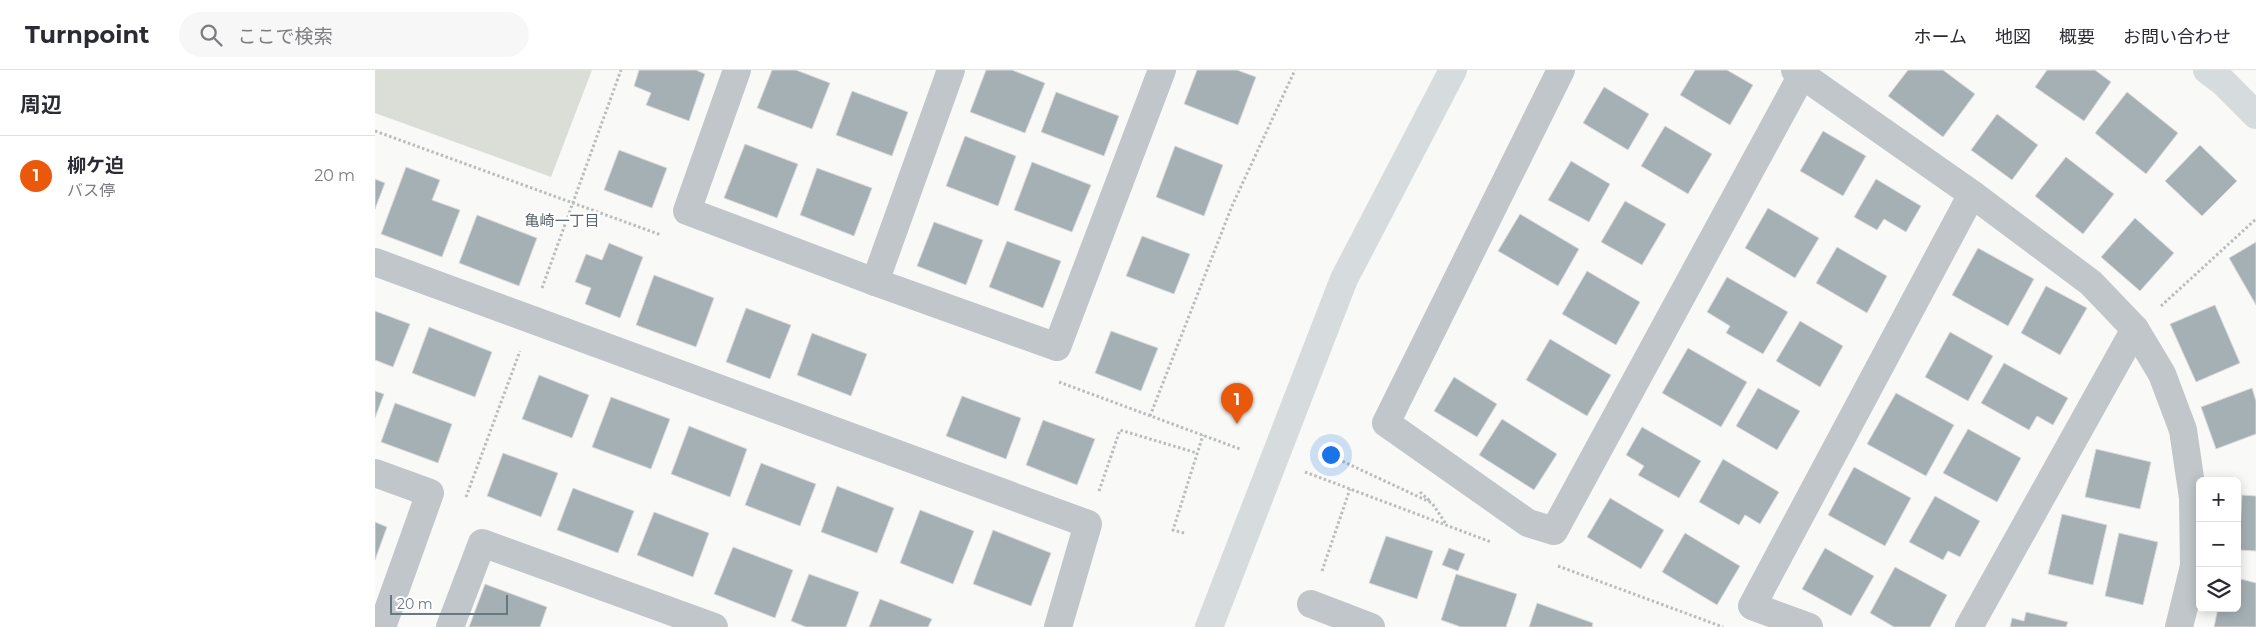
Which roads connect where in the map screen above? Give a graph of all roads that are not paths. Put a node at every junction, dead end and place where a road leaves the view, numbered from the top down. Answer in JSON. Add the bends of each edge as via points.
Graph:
{"nodes":[{"id":1,"x":737,"y":70,"type":"edge"},
{"id":2,"x":951,"y":70,"type":"edge"},
{"id":3,"x":1162,"y":70,"type":"edge"},
{"id":4,"x":1453,"y":70,"type":"edge"},
{"id":5,"x":1561,"y":70,"type":"edge"},
{"id":6,"x":2207,"y":70,"type":"edge"},
{"id":7,"x":1799,"y":72,"type":"edge"},
{"id":8,"x":2256,"y":114,"type":"edge"},
{"id":9,"x":1972,"y":194,"type":"junction"},
{"id":10,"x":375,"y":262,"type":"edge"},
{"id":11,"x":875,"y":282,"type":"junction"},
{"id":12,"x":2135,"y":329,"type":"junction"},
{"id":13,"x":375,"y":473,"type":"edge"},
{"id":14,"x":1311,"y":604,"type":"road end"},
{"id":15,"x":382,"y":627,"type":"edge"},
{"id":16,"x":450,"y":627,"type":"edge"},
{"id":17,"x":714,"y":627,"type":"edge"},
{"id":18,"x":1058,"y":627,"type":"edge"},
{"id":19,"x":1209,"y":627,"type":"edge"},
{"id":20,"x":1371,"y":627,"type":"edge"},
{"id":21,"x":1809,"y":627,"type":"edge"},
{"id":22,"x":1969,"y":627,"type":"edge"},
{"id":23,"x":2179,"y":627,"type":"edge"}],
"edges":[{"from":1,"to":11,"type":"street","via":[[687,211]]},
{"from":2,"to":11,"type":"street"},
{"from":3,"to":11,"type":"street","via":[[1057,348]]},
{"from":4,"to":19,"type":"street","via":[[1344,279]]},
{"from":5,"to":7,"type":"street","via":[[1386,422],[1528,523],[1554,531]]},
{"from":6,"to":8,"type":"street"},
{"from":7,"to":9,"type":"street"},
{"from":9,"to":12,"type":"street","via":[[2091,283]]},
{"from":9,"to":21,"type":"street","via":[[1752,606]]},
{"from":10,"to":18,"type":"street","via":[[1088,524]]},
{"from":12,"to":22,"type":"street"},
{"from":12,"to":23,"type":"street","via":[[2162,374],[2183,430],[2193,498],[2194,566]]},
{"from":13,"to":15,"type":"street","via":[[430,493]]},
{"from":14,"to":20,"type":"street"},
{"from":16,"to":17,"type":"street","via":[[482,542]]}]}
